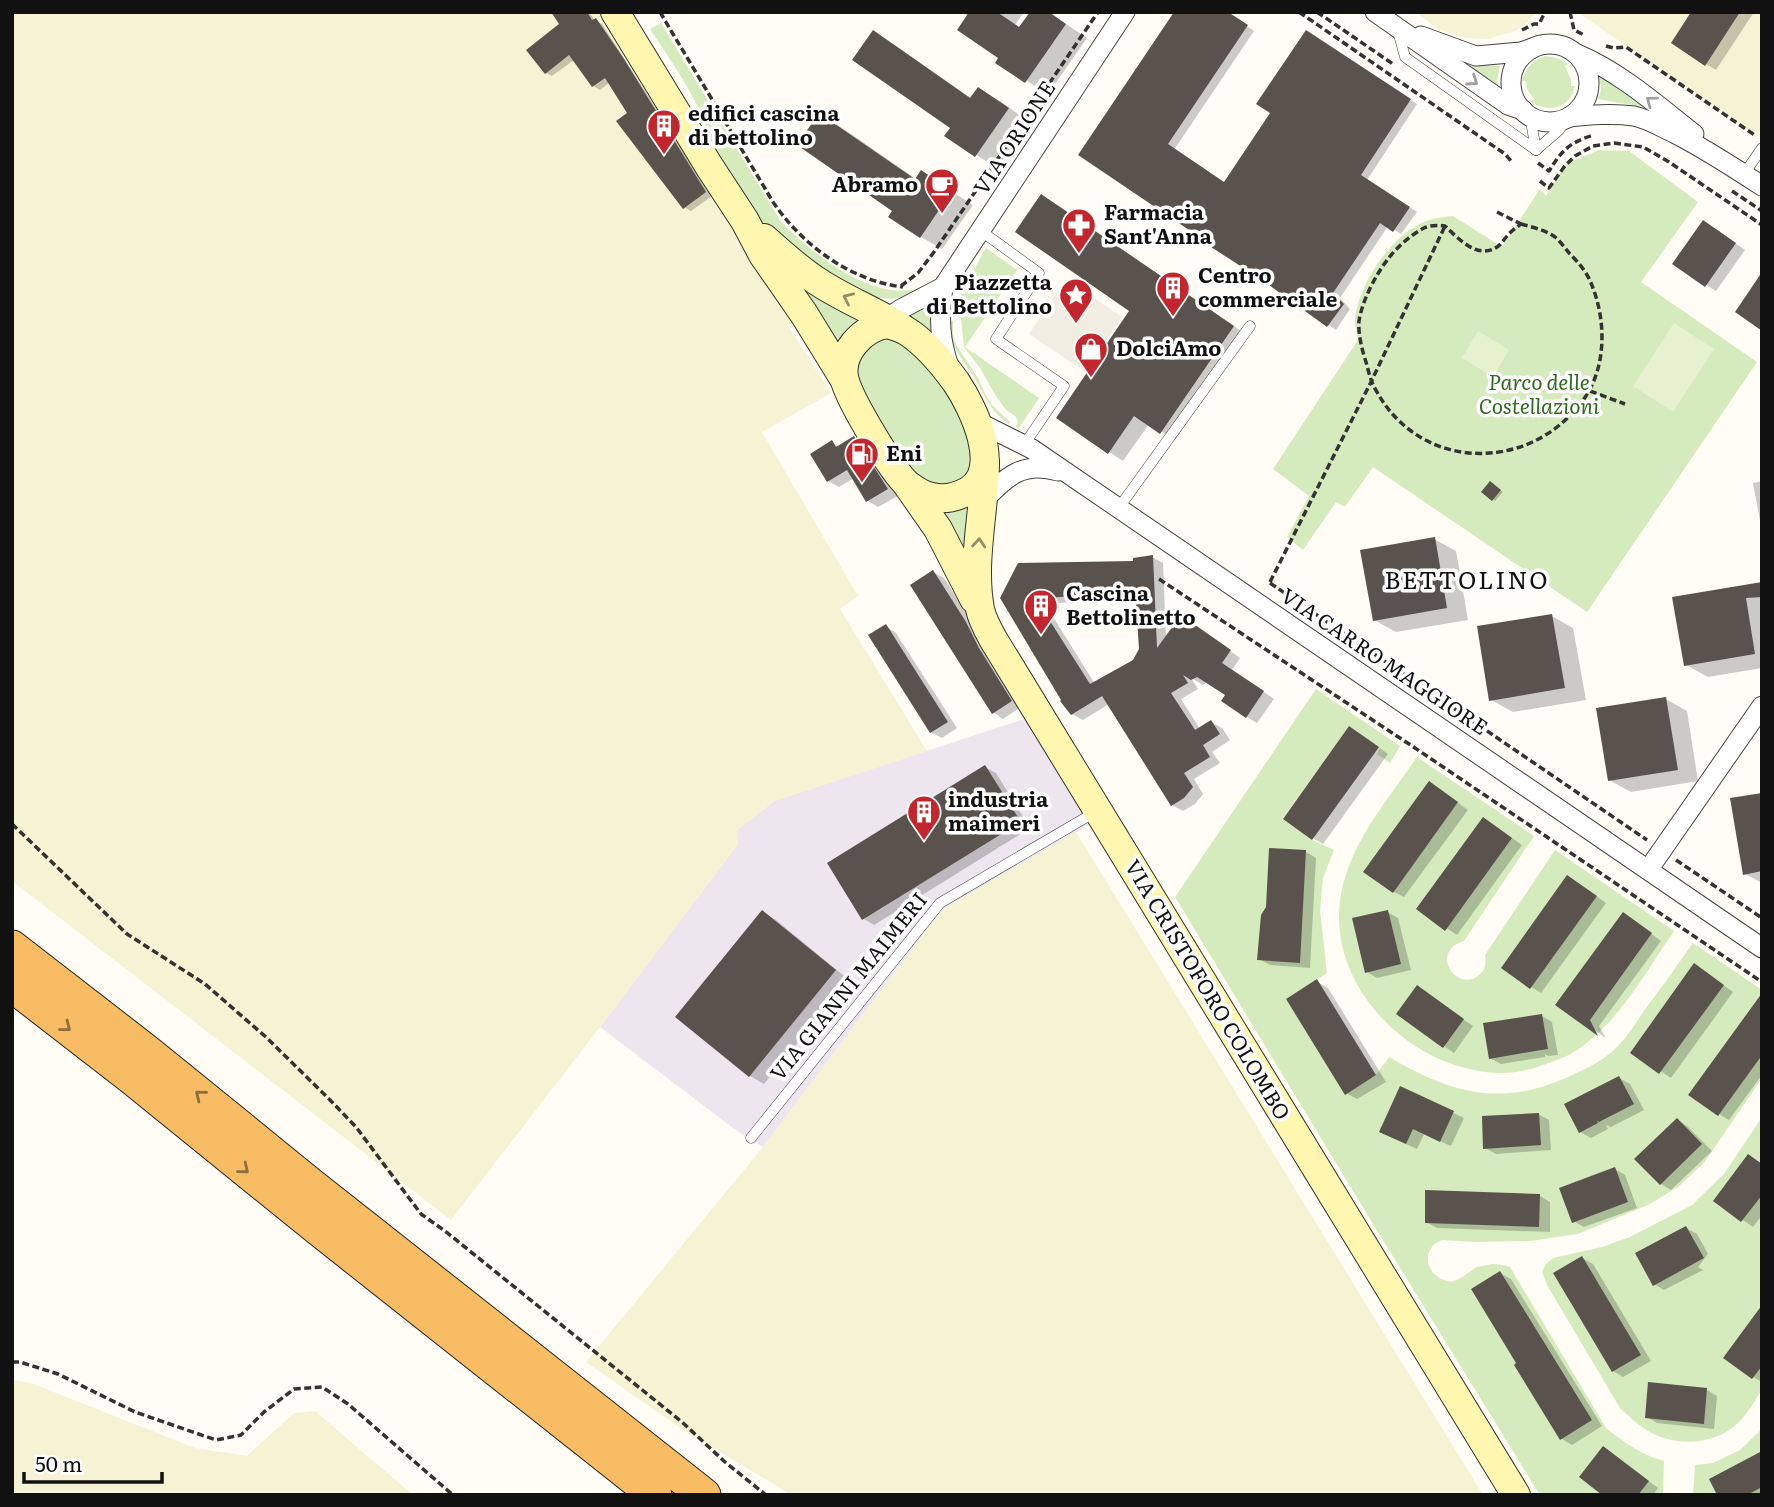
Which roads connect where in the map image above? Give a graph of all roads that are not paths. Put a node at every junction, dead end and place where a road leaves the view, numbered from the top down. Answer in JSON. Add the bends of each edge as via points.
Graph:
{"nodes":[{"id":1,"x":615,"y":12,"type":"edge"},
{"id":2,"x":1125,"y":12,"type":"edge"},
{"id":3,"x":1375,"y":12,"type":"edge"},
{"id":4,"x":1397,"y":27,"type":"junction"},
{"id":5,"x":1540,"y":45,"type":"junction"},
{"id":6,"x":1576,"y":53,"type":"junction"},
{"id":7,"x":1527,"y":113,"type":"junction"},
{"id":8,"x":1569,"y":117,"type":"junction"},
{"id":9,"x":1762,"y":148,"type":"edge"},
{"id":10,"x":1536,"y":150,"type":"junction"},
{"id":11,"x":1744,"y":174,"type":"junction"},
{"id":12,"x":1762,"y":186,"type":"edge"},
{"id":13,"x":745,"y":221,"type":"junction"},
{"id":14,"x":981,"y":231,"type":"junction"},
{"id":15,"x":943,"y":287,"type":"junction"},
{"id":16,"x":889,"y":326,"type":"junction"},
{"id":17,"x":1250,"y":326,"type":"dead end"},
{"id":18,"x":955,"y":380,"type":"junction"},
{"id":19,"x":848,"y":387,"type":"junction"},
{"id":20,"x":976,"y":421,"type":"junction"},
{"id":21,"x":858,"y":433,"type":"dead end"},
{"id":22,"x":1024,"y":445,"type":"junction"},
{"id":23,"x":1066,"y":473,"type":"junction"},
{"id":24,"x":986,"y":483,"type":"junction"},
{"id":25,"x":905,"y":491,"type":"junction"},
{"id":26,"x":1118,"y":509,"type":"junction"},
{"id":27,"x":980,"y":611,"type":"junction"},
{"id":28,"x":1762,"y":705,"type":"edge"},
{"id":29,"x":1098,"y":811,"type":"junction"},
{"id":30,"x":1648,"y":870,"type":"junction"},
{"id":31,"x":12,"y":947,"type":"edge"},
{"id":32,"x":1762,"y":948,"type":"edge"},
{"id":33,"x":12,"y":985,"type":"edge"},
{"id":34,"x":751,"y":1138,"type":"dead end"},
{"id":35,"x":310,"y":1184,"type":"junction"},
{"id":36,"x":316,"y":1227,"type":"junction"},
{"id":37,"x":632,"y":1495,"type":"edge"},
{"id":38,"x":655,"y":1495,"type":"edge"},
{"id":39,"x":704,"y":1495,"type":"edge"},
{"id":40,"x":729,"y":1495,"type":"edge"},
{"id":41,"x":1516,"y":1495,"type":"edge"}],
"edges":[{"from":1,"to":13,"type":"main road"},
{"from":2,"to":14,"type":"street","name":"VIA ORIONE"},
{"from":3,"to":4,"type":"street"},
{"from":4,"to":5,"type":"street","via":[[1476,56],[1521,52]]},
{"from":4,"to":7,"type":"street","one_way":true,"via":[[1508,105]]},
{"from":4,"to":10,"type":"lane","via":[[1405,57]]},
{"from":5,"to":6,"type":"street","via":[[1553,44]]},
{"from":5,"to":7,"type":"street","via":[[1523,55],[1511,83],[1517,102]]},
{"from":6,"to":8,"type":"street","via":[[1584,63],[1589,87],[1579,110]]},
{"from":11,"to":6,"type":"street","one_way":true,"via":[[1640,92]]},
{"from":7,"to":8,"type":"street","via":[[1548,122]]},
{"from":7,"to":10,"type":"lane"},
{"from":8,"to":10,"type":"lane"},
{"from":8,"to":11,"type":"street","via":[[1636,117],[1693,142]]},
{"from":9,"to":11,"type":"lane"},
{"from":11,"to":12,"type":"street"},
{"from":16,"to":13,"type":"main road","one_way":true,"via":[[803,272]]},
{"from":13,"to":19,"type":"main road"},
{"from":14,"to":15,"type":"street","name":"VIA ORIONE"},
{"from":14,"to":22,"type":"lane","via":[[1039,273],[996,339],[1063,386]]},
{"from":15,"to":16,"type":"street"},
{"from":15,"to":18,"type":"street","via":[[939,317],[944,351]]},
{"from":16,"to":18,"type":"main road","name":"VIA CRISTOFORO COLOMBO","via":[[930,352]]},
{"from":16,"to":19,"type":"main road","via":[[857,340],[844,367]]},
{"from":17,"to":26,"type":"lane"},
{"from":18,"to":20,"type":"main road","name":"VIA CRISTOFORO COLOMBO"},
{"from":19,"to":21,"type":"lane","via":[[859,416]]},
{"from":19,"to":25,"type":"main road"},
{"from":20,"to":22,"type":"street","name":"VIA CARRO MAGGIORE"},
{"from":20,"to":24,"type":"main road","name":"VIA CRISTOFORO COLOMBO"},
{"from":22,"to":23,"type":"street","name":"VIA CARRO MAGGIORE"},
{"from":23,"to":24,"type":"street","via":[[1038,467]]},
{"from":23,"to":26,"type":"street","name":"VIA CARRO MAGGIORE"},
{"from":24,"to":25,"type":"main road","via":[[959,496],[934,498]]},
{"from":27,"to":24,"type":"main road","name":"VIA CRISTOFORO COLOMBO","one_way":true,"via":[[977,569]]},
{"from":25,"to":27,"type":"main road","via":[[930,516]]},
{"from":26,"to":30,"type":"street","name":"VIA CARRO MAGGIORE"},
{"from":27,"to":29,"type":"main road","name":"VIA CRISTOFORO COLOMBO","via":[[1000,652]]},
{"from":28,"to":30,"type":"street"},
{"from":29,"to":34,"type":"lane","name":"VIA GIANNI MAIMERI","via":[[940,903]]},
{"from":29,"to":41,"type":"main road","name":"VIA CRISTOFORO COLOMBO"},
{"from":30,"to":32,"type":"street","name":"VIA CARRO MAGGIORE"},
{"from":35,"to":31,"type":"highway","one_way":true},
{"from":33,"to":36,"type":"highway","one_way":true},
{"from":35,"to":39,"type":"highway"},
{"from":35,"to":40,"type":"highway","via":[[473,1294],[657,1443]]},
{"from":36,"to":37,"type":"highway"},
{"from":36,"to":38,"type":"highway"}]}
